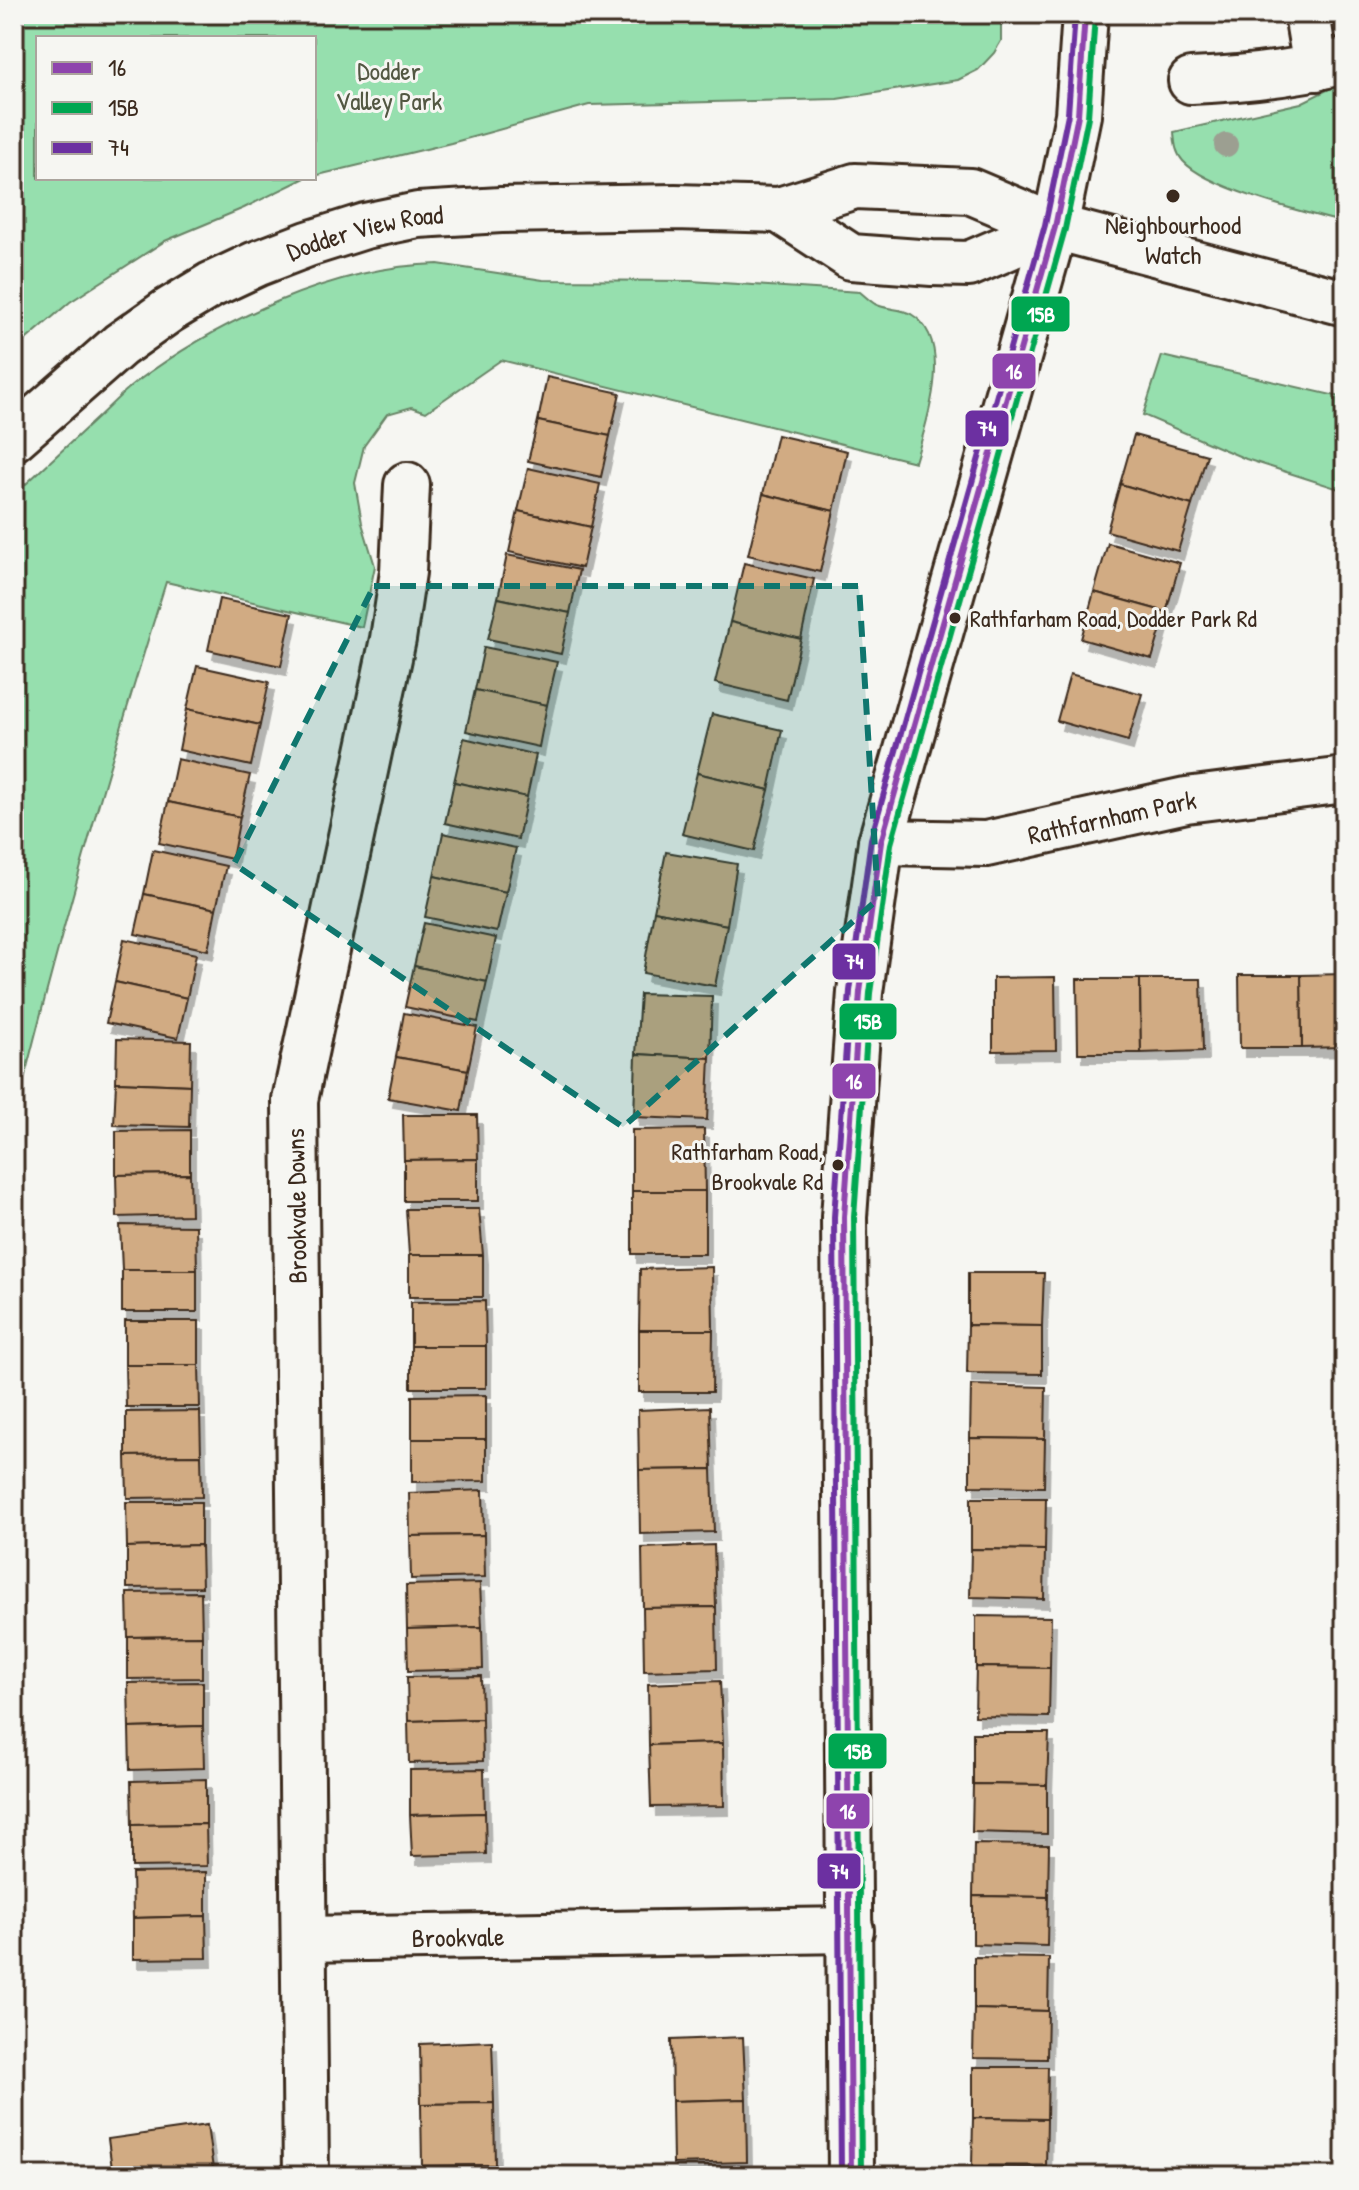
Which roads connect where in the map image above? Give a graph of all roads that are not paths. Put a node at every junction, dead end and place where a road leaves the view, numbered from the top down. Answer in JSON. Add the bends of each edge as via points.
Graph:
{"nodes":[{"id":1,"x":1085,"y":14,"type":"edge"},
{"id":2,"x":1307,"y":14,"type":"edge"},
{"id":3,"x":1331,"y":64,"type":"edge"},
{"id":4,"x":1191,"y":81,"type":"dead end"},
{"id":5,"x":779,"y":210,"type":"junction"},
{"id":6,"x":1055,"y":227,"type":"junction"},
{"id":7,"x":1345,"y":303,"type":"edge"},
{"id":8,"x":14,"y":438,"type":"edge"},
{"id":9,"x":407,"y":485,"type":"dead end"},
{"id":10,"x":1345,"y":780,"type":"edge"},
{"id":11,"x":881,"y":842,"type":"junction"},
{"id":12,"x":851,"y":1930,"type":"junction"},
{"id":13,"x":304,"y":1939,"type":"junction"},
{"id":14,"x":306,"y":2176,"type":"edge"},
{"id":15,"x":851,"y":2176,"type":"edge"}],
"edges":[{"from":1,"to":6,"type":"main road","via":[[1078,115]]},
{"from":2,"to":3,"type":"main road"},
{"from":3,"to":4,"type":"main road"},
{"from":5,"to":6,"type":"main road","name":"Dodder View Road","via":[[855,186],[935,188],[970,191]]},
{"from":5,"to":6,"type":"main road","via":[[851,257],[932,263],[969,264]]},
{"from":5,"to":8,"type":"main road","name":"Dodder View Road","via":[[501,210],[418,215],[365,226],[211,285],[120,345]]},
{"from":6,"to":7,"type":"main road","name":"Dodder View Road"},
{"from":6,"to":11,"type":"main road"},
{"from":9,"to":13,"type":"main road","name":"Brookvale Downs","via":[[393,639],[295,1100]]},
{"from":10,"to":11,"type":"main road","name":"Rathfarnham Park","via":[[1186,800],[986,844]]},
{"from":11,"to":12,"type":"main road","via":[[860,992],[844,1217]]},
{"from":12,"to":13,"type":"main road","name":"Brookvale"},
{"from":12,"to":15,"type":"main road"},
{"from":13,"to":14,"type":"main road"}]}
